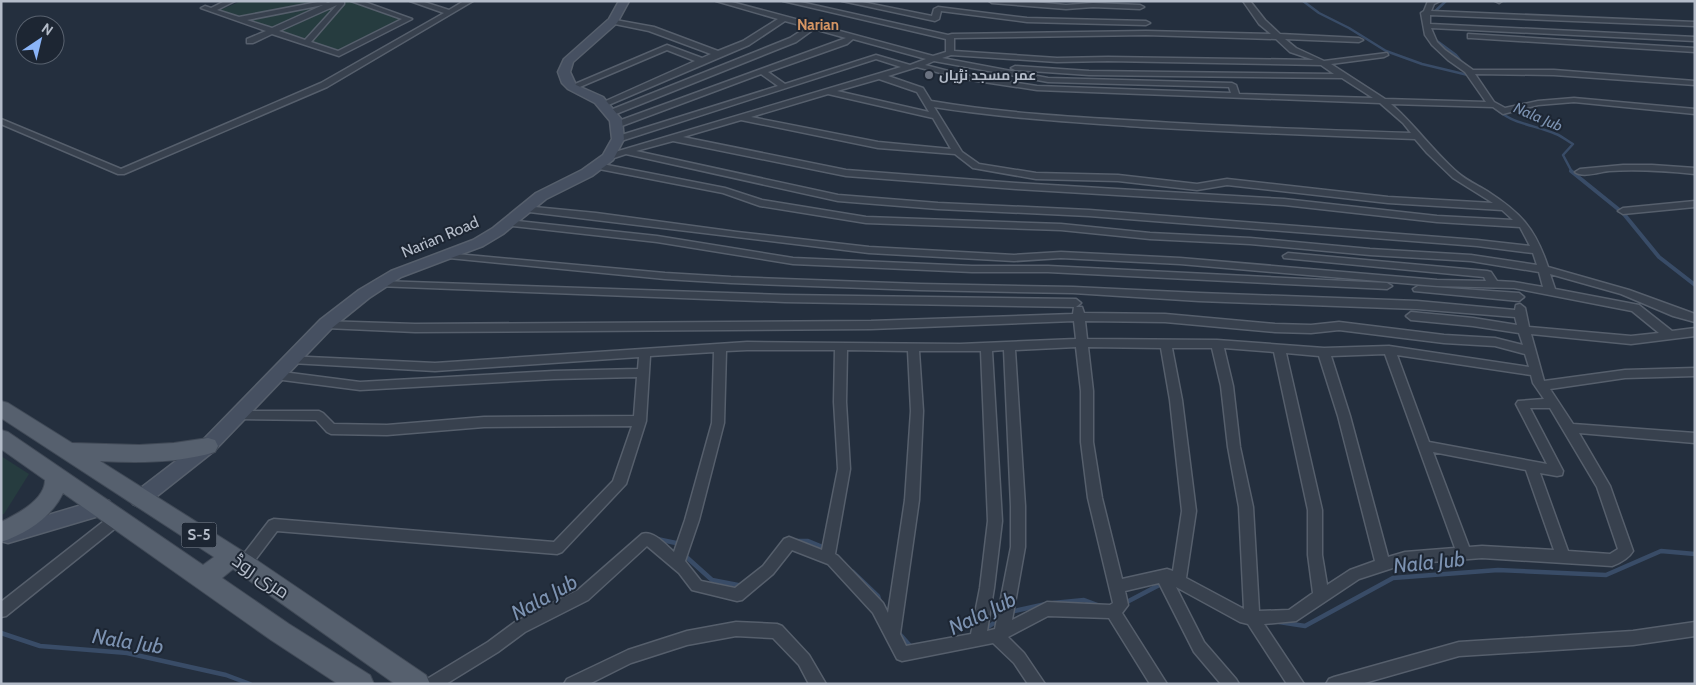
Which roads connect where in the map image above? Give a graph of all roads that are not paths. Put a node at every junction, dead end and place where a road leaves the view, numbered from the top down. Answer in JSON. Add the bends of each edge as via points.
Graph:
{"nodes":[{"id":1,"x":232,"y":1,"type":"edge"},
{"id":2,"x":331,"y":1,"type":"edge"},
{"id":3,"x":341,"y":1,"type":"edge"},
{"id":4,"x":354,"y":1,"type":"edge"},
{"id":5,"x":413,"y":1,"type":"edge"},
{"id":6,"x":470,"y":1,"type":"edge"},
{"id":7,"x":624,"y":1,"type":"edge"},
{"id":8,"x":719,"y":1,"type":"edge"},
{"id":9,"x":786,"y":1,"type":"edge"},
{"id":10,"x":845,"y":1,"type":"edge"},
{"id":11,"x":992,"y":1,"type":"edge"},
{"id":12,"x":1246,"y":1,"type":"edge"},
{"id":13,"x":1431,"y":2,"type":"edge"},
{"id":14,"x":799,"y":3,"type":"edge"},
{"id":15,"x":1139,"y":4,"type":"edge"},
{"id":16,"x":834,"y":12,"type":"junction"},
{"id":17,"x":450,"y":13,"type":"junction"},
{"id":18,"x":1426,"y":13,"type":"junction"},
{"id":19,"x":785,"y":18,"type":"junction"},
{"id":20,"x":239,"y":20,"type":"junction"},
{"id":21,"x":613,"y":21,"type":"junction"},
{"id":22,"x":1146,"y":23,"type":"junction"},
{"id":23,"x":1695,"y":24,"type":"edge"},
{"id":24,"x":814,"y":26,"type":"junction"},
{"id":25,"x":1428,"y":30,"type":"junction"},
{"id":26,"x":272,"y":31,"type":"junction"},
{"id":27,"x":1150,"y":33,"type":"junction"},
{"id":28,"x":1629,"y":36,"type":"junction"},
{"id":29,"x":852,"y":37,"type":"junction"},
{"id":30,"x":1278,"y":37,"type":"junction"},
{"id":31,"x":950,"y":38,"type":"junction"},
{"id":32,"x":1695,"y":39,"type":"edge"},
{"id":33,"x":1359,"y":40,"type":"dead end"},
{"id":34,"x":250,"y":41,"type":"dead end"},
{"id":35,"x":306,"y":43,"type":"junction"},
{"id":36,"x":1640,"y":46,"type":"junction"},
{"id":37,"x":890,"y":47,"type":"junction"},
{"id":38,"x":1695,"y":50,"type":"edge"},
{"id":39,"x":950,"y":53,"type":"junction"},
{"id":40,"x":718,"y":54,"type":"junction"},
{"id":41,"x":1384,"y":55,"type":"dead end"},
{"id":42,"x":876,"y":57,"type":"junction"},
{"id":43,"x":934,"y":59,"type":"junction"},
{"id":44,"x":702,"y":61,"type":"junction"},
{"id":45,"x":1324,"y":63,"type":"junction"},
{"id":46,"x":913,"y":66,"type":"junction"},
{"id":47,"x":762,"y":71,"type":"junction"},
{"id":48,"x":1470,"y":72,"type":"junction"},
{"id":49,"x":879,"y":76,"type":"junction"},
{"id":50,"x":1345,"y":76,"type":"junction"},
{"id":51,"x":1695,"y":82,"type":"edge"},
{"id":52,"x":572,"y":87,"type":"junction"},
{"id":53,"x":784,"y":87,"type":"junction"},
{"id":54,"x":829,"y":91,"type":"junction"},
{"id":55,"x":1236,"y":96,"type":"junction"},
{"id":56,"x":1382,"y":101,"type":"junction"},
{"id":57,"x":927,"y":102,"type":"junction"},
{"id":58,"x":1491,"y":104,"type":"junction"},
{"id":59,"x":1695,"y":112,"type":"edge"},
{"id":60,"x":935,"y":116,"type":"junction"},
{"id":61,"x":741,"y":118,"type":"junction"},
{"id":62,"x":612,"y":120,"type":"junction"},
{"id":63,"x":1,"y":121,"type":"edge"},
{"id":64,"x":1418,"y":136,"type":"junction"},
{"id":65,"x":673,"y":138,"type":"junction"},
{"id":66,"x":627,"y":152,"type":"junction"},
{"id":67,"x":958,"y":152,"type":"junction"},
{"id":68,"x":603,"y":161,"type":"junction"},
{"id":69,"x":1695,"y":171,"type":"edge"},
{"id":70,"x":1580,"y":172,"type":"dead end"},
{"id":71,"x":1695,"y":204,"type":"edge"},
{"id":72,"x":1504,"y":207,"type":"junction"},
{"id":73,"x":524,"y":209,"type":"junction"},
{"id":74,"x":1623,"y":211,"type":"dead end"},
{"id":75,"x":507,"y":223,"type":"junction"},
{"id":76,"x":1523,"y":224,"type":"junction"},
{"id":77,"x":1537,"y":250,"type":"junction"},
{"id":78,"x":450,"y":255,"type":"junction"},
{"id":79,"x":1288,"y":256,"type":"dead end"},
{"id":80,"x":1543,"y":269,"type":"junction"},
{"id":81,"x":381,"y":284,"type":"junction"},
{"id":82,"x":1494,"y":284,"type":"junction"},
{"id":83,"x":1073,"y":290,"type":"junction"},
{"id":84,"x":1516,"y":291,"type":"junction"},
{"id":85,"x":1550,"y":291,"type":"junction"},
{"id":86,"x":1076,"y":303,"type":"junction"},
{"id":87,"x":1521,"y":314,"type":"junction"},
{"id":88,"x":1411,"y":316,"type":"dead end"},
{"id":89,"x":1080,"y":317,"type":"junction"},
{"id":90,"x":1695,"y":318,"type":"edge"},
{"id":91,"x":326,"y":324,"type":"junction"},
{"id":92,"x":1524,"y":330,"type":"junction"},
{"id":93,"x":1695,"y":332,"type":"edge"},
{"id":94,"x":1670,"y":335,"type":"junction"},
{"id":95,"x":1082,"y":343,"type":"junction"},
{"id":96,"x":1166,"y":344,"type":"junction"},
{"id":97,"x":1217,"y":344,"type":"junction"},
{"id":98,"x":841,"y":346,"type":"junction"},
{"id":99,"x":1009,"y":346,"type":"junction"},
{"id":100,"x":913,"y":347,"type":"junction"},
{"id":101,"x":986,"y":347,"type":"junction"},
{"id":102,"x":720,"y":348,"type":"junction"},
{"id":103,"x":1279,"y":349,"type":"junction"},
{"id":104,"x":1389,"y":350,"type":"junction"},
{"id":105,"x":1530,"y":351,"type":"junction"},
{"id":106,"x":645,"y":352,"type":"junction"},
{"id":107,"x":1324,"y":352,"type":"junction"},
{"id":108,"x":291,"y":359,"type":"junction"},
{"id":109,"x":1536,"y":372,"type":"junction"},
{"id":110,"x":1695,"y":372,"type":"edge"},
{"id":111,"x":644,"y":373,"type":"junction"},
{"id":112,"x":275,"y":375,"type":"junction"},
{"id":113,"x":1541,"y":386,"type":"junction"},
{"id":114,"x":1554,"y":404,"type":"junction"},
{"id":115,"x":1,"y":408,"type":"edge"},
{"id":116,"x":238,"y":414,"type":"junction"},
{"id":117,"x":640,"y":421,"type":"junction"},
{"id":118,"x":1570,"y":428,"type":"junction"},
{"id":119,"x":1,"y":438,"type":"edge"},
{"id":120,"x":1695,"y":438,"type":"edge"},
{"id":121,"x":208,"y":446,"type":"junction"},
{"id":122,"x":1426,"y":446,"type":"junction"},
{"id":123,"x":68,"y":450,"type":"junction"},
{"id":124,"x":1531,"y":466,"type":"junction"},
{"id":125,"x":55,"y":474,"type":"junction"},
{"id":126,"x":140,"y":498,"type":"junction"},
{"id":127,"x":110,"y":512,"type":"junction"},
{"id":128,"x":1,"y":535,"type":"edge"},
{"id":129,"x":1464,"y":553,"type":"junction"},
{"id":130,"x":1563,"y":557,"type":"junction"},
{"id":131,"x":827,"y":558,"type":"junction"},
{"id":132,"x":238,"y":560,"type":"junction"},
{"id":133,"x":677,"y":563,"type":"junction"},
{"id":134,"x":1383,"y":565,"type":"junction"},
{"id":135,"x":1163,"y":576,"type":"junction"},
{"id":136,"x":205,"y":578,"type":"junction"},
{"id":137,"x":1178,"y":581,"type":"junction"},
{"id":138,"x":1116,"y":587,"type":"junction"},
{"id":139,"x":1321,"y":596,"type":"junction"},
{"id":140,"x":1,"y":610,"type":"edge"},
{"id":141,"x":1112,"y":612,"type":"junction"},
{"id":142,"x":1252,"y":618,"type":"junction"},
{"id":143,"x":1695,"y":629,"type":"edge"},
{"id":144,"x":999,"y":634,"type":"junction"},
{"id":145,"x":892,"y":635,"type":"junction"},
{"id":146,"x":978,"y":639,"type":"junction"},
{"id":147,"x":395,"y":666,"type":"joint"},
{"id":148,"x":361,"y":684,"type":"edge"},
{"id":149,"x":417,"y":684,"type":"edge"},
{"id":150,"x":432,"y":684,"type":"edge"},
{"id":151,"x":572,"y":684,"type":"edge"},
{"id":152,"x":818,"y":684,"type":"edge"},
{"id":153,"x":1037,"y":684,"type":"edge"},
{"id":154,"x":1159,"y":684,"type":"edge"},
{"id":155,"x":1232,"y":684,"type":"edge"},
{"id":156,"x":1296,"y":684,"type":"edge"},
{"id":157,"x":1334,"y":684,"type":"edge"}],
"edges":[{"from":1,"to":20,"type":"street","via":[[208,9]]},
{"from":2,"to":20,"type":"street"},
{"from":3,"to":26,"type":"street"},
{"from":3,"to":35,"type":"street"},
{"from":4,"to":35,"type":"street","via":[[408,19],[339,54]]},
{"from":5,"to":17,"type":"street"},
{"from":6,"to":17,"type":"street"},
{"from":7,"to":21,"type":"main road"},
{"from":8,"to":19,"type":"street"},
{"from":9,"to":14,"type":"street"},
{"from":10,"to":16,"type":"street"},
{"from":10,"to":22,"type":"street","via":[[935,19],[938,9],[1027,20]]},
{"from":11,"to":15,"type":"street","via":[[1066,7]]},
{"from":12,"to":30,"type":"street"},
{"from":13,"to":18,"type":"street"},
{"from":14,"to":16,"type":"street"},
{"from":15,"to":22,"type":"street"},
{"from":16,"to":31,"type":"street"},
{"from":17,"to":63,"type":"street","via":[[324,85],[121,172]]},
{"from":18,"to":23,"type":"street"},
{"from":18,"to":25,"type":"street","via":[[1424,22]]},
{"from":19,"to":24,"type":"street"},
{"from":19,"to":40,"type":"street","via":[[746,43]]},
{"from":20,"to":26,"type":"street"},
{"from":21,"to":40,"type":"street","via":[[651,29]]},
{"from":21,"to":52,"type":"main road","via":[[565,66],[564,72]]},
{"from":22,"to":27,"type":"street"},
{"from":24,"to":29,"type":"street"},
{"from":24,"to":62,"type":"street","via":[[793,40]]},
{"from":25,"to":28,"type":"street"},
{"from":25,"to":36,"type":"street"},
{"from":25,"to":48,"type":"street","via":[[1437,48]]},
{"from":26,"to":34,"type":"street"},
{"from":26,"to":35,"type":"street"},
{"from":27,"to":30,"type":"street"},
{"from":27,"to":31,"type":"street","via":[[983,34]]},
{"from":28,"to":32,"type":"street"},
{"from":28,"to":36,"type":"street"},
{"from":29,"to":37,"type":"street"},
{"from":29,"to":47,"type":"street"},
{"from":30,"to":33,"type":"street"},
{"from":30,"to":45,"type":"street","via":[[1293,50]]},
{"from":31,"to":39,"type":"street"},
{"from":36,"to":38,"type":"street"},
{"from":37,"to":42,"type":"street"},
{"from":37,"to":43,"type":"street"},
{"from":39,"to":43,"type":"street"},
{"from":39,"to":45,"type":"street","via":[[1057,60]]},
{"from":40,"to":44,"type":"street"},
{"from":41,"to":45,"type":"street"},
{"from":42,"to":46,"type":"street"},
{"from":42,"to":53,"type":"street"},
{"from":43,"to":46,"type":"street"},
{"from":43,"to":50,"type":"street","via":[[1090,73]]},
{"from":43,"to":55,"type":"street","via":[[1048,80],[1232,85]]},
{"from":44,"to":52,"type":"street","via":[[667,47]]},
{"from":44,"to":62,"type":"street"},
{"from":45,"to":50,"type":"street"},
{"from":46,"to":49,"type":"street"},
{"from":46,"to":55,"type":"street","via":[[1037,88]]},
{"from":47,"to":53,"type":"street"},
{"from":47,"to":62,"type":"street"},
{"from":48,"to":51,"type":"street","via":[[1517,70]]},
{"from":48,"to":58,"type":"street"},
{"from":49,"to":54,"type":"street"},
{"from":49,"to":57,"type":"street","via":[[920,90]]},
{"from":50,"to":56,"type":"street"},
{"from":52,"to":62,"type":"main road"},
{"from":53,"to":62,"type":"street"},
{"from":54,"to":60,"type":"street"},
{"from":54,"to":61,"type":"street"},
{"from":55,"to":56,"type":"street"},
{"from":56,"to":58,"type":"street"},
{"from":56,"to":64,"type":"street"},
{"from":57,"to":60,"type":"street"},
{"from":57,"to":64,"type":"street","via":[[979,112],[1097,122]]},
{"from":58,"to":59,"type":"street","via":[[1503,111],[1538,103],[1574,100]]},
{"from":60,"to":67,"type":"street"},
{"from":61,"to":65,"type":"street"},
{"from":61,"to":67,"type":"street","via":[[878,145]]},
{"from":62,"to":68,"type":"main road"},
{"from":64,"to":72,"type":"street","via":[[1456,176]]},
{"from":65,"to":66,"type":"street"},
{"from":65,"to":76,"type":"street","via":[[846,173],[1284,202],[1437,219]]},
{"from":66,"to":68,"type":"street"},
{"from":66,"to":77,"type":"street","via":[[838,198],[1089,213]]},
{"from":67,"to":72,"type":"street","via":[[976,166],[1036,176],[1118,178],[1197,187],[1227,182],[1388,200]]},
{"from":68,"to":73,"type":"main road","name":"Narian Road"},
{"from":68,"to":80,"type":"street","via":[[725,191],[760,203],[866,220],[1062,227],[1471,258]]},
{"from":69,"to":70,"type":"street","via":[[1615,167]]},
{"from":71,"to":74,"type":"street"},
{"from":72,"to":76,"type":"street"},
{"from":73,"to":75,"type":"main road","name":"Narian Road"},
{"from":73,"to":82,"type":"street","via":[[869,250],[1014,258],[1061,256],[1180,261]]},
{"from":75,"to":78,"type":"main road","name":"Narian Road","via":[[478,243]]},
{"from":75,"to":84,"type":"street","via":[[657,239],[793,261],[1048,269]]},
{"from":76,"to":77,"type":"street"},
{"from":77,"to":80,"type":"street"},
{"from":78,"to":81,"type":"main road","name":"Narian Road","via":[[396,274]]},
{"from":78,"to":83,"type":"street","via":[[721,279]]},
{"from":79,"to":82,"type":"street","via":[[1487,274]]},
{"from":80,"to":85,"type":"street"},
{"from":80,"to":90,"type":"street","via":[[1625,292]]},
{"from":81,"to":86,"type":"street","via":[[878,302]]},
{"from":81,"to":91,"type":"main road","name":"Narian Road"},
{"from":82,"to":84,"type":"street"},
{"from":83,"to":86,"type":"street"},
{"from":83,"to":87,"type":"street","via":[[1417,305]]},
{"from":84,"to":85,"type":"street"},
{"from":84,"to":87,"type":"street"},
{"from":85,"to":94,"type":"street","via":[[1635,308]]},
{"from":86,"to":89,"type":"street"},
{"from":87,"to":92,"type":"street"},
{"from":88,"to":92,"type":"street"},
{"from":89,"to":91,"type":"street","via":[[862,325],[415,328]]},
{"from":89,"to":95,"type":"street"},
{"from":89,"to":105,"type":"street","via":[[1165,318],[1276,328],[1339,326],[1495,342]]},
{"from":91,"to":108,"type":"main road","name":"Narian Road"},
{"from":92,"to":94,"type":"street","via":[[1631,340]]},
{"from":92,"to":105,"type":"street"},
{"from":93,"to":94,"type":"street"},
{"from":95,"to":96,"type":"street"},
{"from":95,"to":99,"type":"street"},
{"from":95,"to":138,"type":"street","via":[[1087,390],[1087,442],[1095,498]]},
{"from":96,"to":97,"type":"street"},
{"from":96,"to":137,"type":"street","via":[[1190,511]]},
{"from":97,"to":103,"type":"street"},
{"from":97,"to":142,"type":"street","via":[[1246,507]]},
{"from":98,"to":100,"type":"street"},
{"from":98,"to":102,"type":"street"},
{"from":98,"to":131,"type":"street","via":[[844,469]]},
{"from":99,"to":101,"type":"street"},
{"from":99,"to":144,"type":"street","via":[[1018,547]]},
{"from":100,"to":101,"type":"street"},
{"from":100,"to":145,"type":"street","via":[[917,411],[912,500]]},
{"from":101,"to":146,"type":"street","via":[[995,522]]},
{"from":102,"to":106,"type":"street"},
{"from":102,"to":133,"type":"street","via":[[718,423]]},
{"from":103,"to":107,"type":"street"},
{"from":103,"to":139,"type":"street","via":[[1315,510],[1315,555]]},
{"from":104,"to":107,"type":"street"},
{"from":104,"to":109,"type":"street"},
{"from":104,"to":122,"type":"street"},
{"from":105,"to":109,"type":"street"},
{"from":106,"to":108,"type":"street","via":[[435,367]]},
{"from":106,"to":111,"type":"street"},
{"from":107,"to":134,"type":"street"},
{"from":108,"to":112,"type":"main road","name":"Narian Road"},
{"from":109,"to":113,"type":"street"},
{"from":110,"to":113,"type":"street","via":[[1625,374]]},
{"from":111,"to":112,"type":"street","via":[[360,386]]},
{"from":111,"to":117,"type":"street"},
{"from":112,"to":116,"type":"main road","name":"Narian Road"},
{"from":113,"to":114,"type":"street"},
{"from":114,"to":118,"type":"street"},
{"from":114,"to":124,"type":"street","via":[[1522,404],[1557,471]]},
{"from":115,"to":123,"type":"main road","name":"مری روڈ","number":"S-5"},
{"from":116,"to":117,"type":"street","via":[[319,416],[331,429],[387,430],[484,422]]},
{"from":116,"to":121,"type":"main road","name":"Narian Road"},
{"from":117,"to":132,"type":"street","via":[[619,484],[556,548],[274,525]]},
{"from":118,"to":120,"type":"street"},
{"from":118,"to":130,"type":"street","via":[[1603,486],[1626,551],[1612,560]]},
{"from":119,"to":125,"type":"main road","name":"مری روڈ","number":"S-5"},
{"from":121,"to":123,"type":"main road","via":[[177,453],[120,454]]},
{"from":121,"to":126,"type":"main road","name":"Narian Road"},
{"from":122,"to":124,"type":"street"},
{"from":122,"to":129,"type":"street"},
{"from":123,"to":126,"type":"main road","name":"مری روڈ","number":"S-5"},
{"from":124,"to":130,"type":"street"},
{"from":125,"to":127,"type":"main road","name":"مری روڈ","number":"S-5"},
{"from":125,"to":128,"type":"main road","via":[[55,487],[43,505]]},
{"from":126,"to":132,"type":"main road","name":"مری روڈ","number":"S-5"},
{"from":127,"to":128,"type":"main road"},
{"from":127,"to":136,"type":"main road","name":"مری روڈ","number":"S-5"},
{"from":127,"to":140,"type":"street"},
{"from":129,"to":130,"type":"street"},
{"from":129,"to":134,"type":"street","via":[[1404,558]]},
{"from":131,"to":133,"type":"street","via":[[789,542],[768,570],[738,595],[697,586]]},
{"from":131,"to":145,"type":"street","via":[[833,560],[878,608]]},
{"from":132,"to":136,"type":"main road"},
{"from":132,"to":147,"type":"main road","name":"مری روڈ","number":"S-5"},
{"from":133,"to":150,"type":"street","via":[[647,538],[583,595],[520,627]]},
{"from":134,"to":139,"type":"street","via":[[1355,574]]},
{"from":135,"to":137,"type":"street"},
{"from":135,"to":138,"type":"street"},
{"from":135,"to":155,"type":"street","via":[[1199,646]]},
{"from":136,"to":148,"type":"main road","name":"مری روڈ","number":"S-5","via":[[280,632]]},
{"from":137,"to":142,"type":"street"},
{"from":138,"to":141,"type":"street","via":[[1121,605]]},
{"from":139,"to":142,"type":"street","via":[[1291,616]]},
{"from":141,"to":144,"type":"street","via":[[1047,610]]},
{"from":141,"to":154,"type":"street"},
{"from":142,"to":156,"type":"street"},
{"from":143,"to":157,"type":"street","via":[[1633,638],[1458,649]]},
{"from":144,"to":146,"type":"street"},
{"from":144,"to":153,"type":"street"},
{"from":145,"to":146,"type":"street","via":[[902,654]]},
{"from":147,"to":149,"type":"main road","name":"مری روڈ","number":"S-5"},
{"from":151,"to":152,"type":"street","via":[[628,657],[688,638],[736,629],[777,631],[804,660]]}]}
